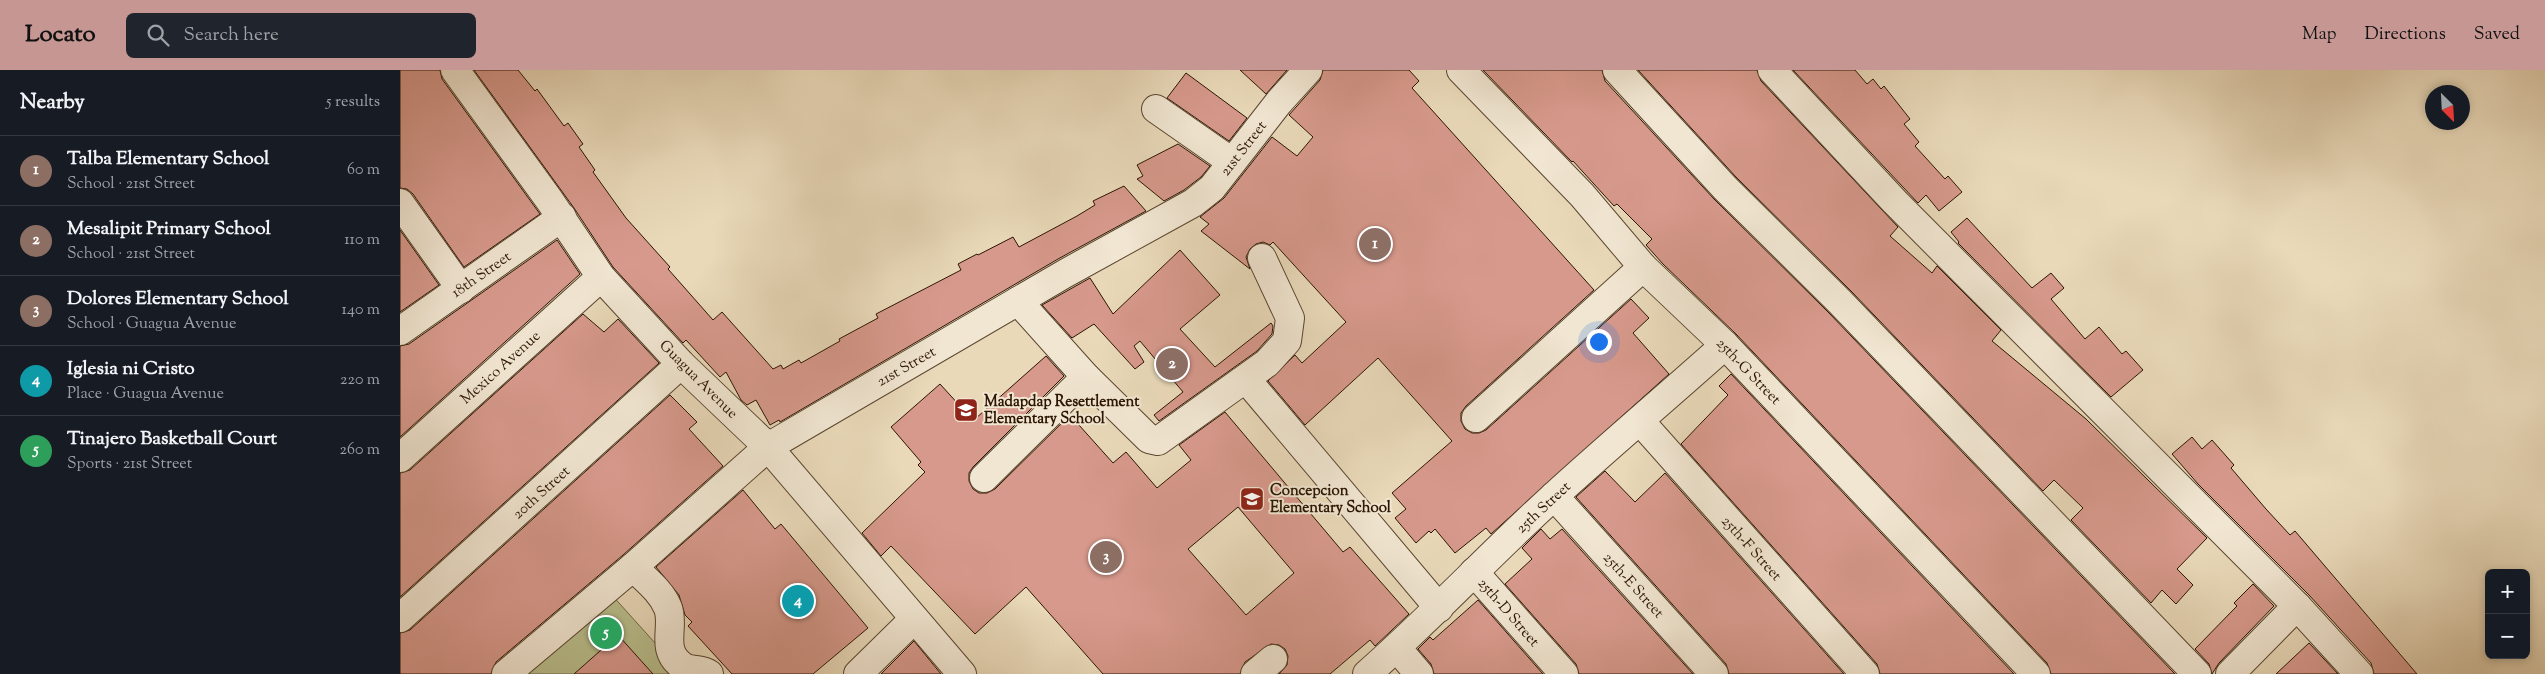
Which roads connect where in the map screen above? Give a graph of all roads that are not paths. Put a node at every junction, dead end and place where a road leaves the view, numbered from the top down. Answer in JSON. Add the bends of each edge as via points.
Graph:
{"nodes":[{"id":1,"x":455,"y":70,"type":"edge"},
{"id":2,"x":1308,"y":70,"type":"edge"},
{"id":3,"x":1461,"y":70,"type":"edge"},
{"id":4,"x":1617,"y":70,"type":"edge"},
{"id":5,"x":1772,"y":70,"type":"edge"},
{"id":6,"x":1156,"y":109,"type":"dead end"},
{"id":7,"x":1232,"y":162,"type":"junction"},
{"id":8,"x":400,"y":203,"type":"edge"},
{"id":9,"x":562,"y":217,"type":"junction"},
{"id":10,"x":1262,"y":258,"type":"dead end"},
{"id":11,"x":1643,"y":267,"type":"junction"},
{"id":12,"x":600,"y":276,"type":"junction"},
{"id":13,"x":461,"y":289,"type":"junction"},
{"id":14,"x":1018,"y":301,"type":"junction"},
{"id":15,"x":400,"y":330,"type":"edge"},
{"id":16,"x":1725,"y":345,"type":"junction"},
{"id":17,"x":681,"y":364,"type":"junction"},
{"id":18,"x":1086,"y":377,"type":"junction"},
{"id":19,"x":1246,"y":379,"type":"junction"},
{"id":20,"x":1476,"y":418,"type":"dead end"},
{"id":21,"x":1640,"y":421,"type":"junction"},
{"id":22,"x":768,"y":447,"type":"junction"},
{"id":23,"x":400,"y":458,"type":"edge"},
{"id":24,"x":984,"y":478,"type":"dead end"},
{"id":25,"x":1554,"y":496,"type":"junction"},
{"id":26,"x":633,"y":567,"type":"junction"},
{"id":27,"x":1474,"y":572,"type":"junction"},
{"id":28,"x":2297,"y":606,"type":"junction"},
{"id":29,"x":1439,"y":608,"type":"junction"},
{"id":30,"x":400,"y":618,"type":"edge"},
{"id":31,"x":914,"y":620,"type":"junction"},
{"id":32,"x":1396,"y":648,"type":"junction"},
{"id":33,"x":510,"y":673,"type":"edge"},
{"id":34,"x":709,"y":674,"type":"edge"},
{"id":35,"x":858,"y":674,"type":"edge"},
{"id":36,"x":962,"y":674,"type":"edge"},
{"id":37,"x":1367,"y":674,"type":"edge"},
{"id":38,"x":1419,"y":674,"type":"edge"},
{"id":39,"x":1564,"y":674,"type":"edge"},
{"id":40,"x":1714,"y":674,"type":"edge"},
{"id":41,"x":1865,"y":674,"type":"edge"},
{"id":42,"x":2036,"y":674,"type":"edge"},
{"id":43,"x":2197,"y":674,"type":"edge"},
{"id":44,"x":2230,"y":674,"type":"edge"},
{"id":45,"x":2359,"y":674,"type":"edge"}],
"edges":[{"from":1,"to":9,"type":"street","name":"Guagua Avenue"},
{"from":2,"to":7,"type":"street","name":"21st Street","via":[[1278,102]]},
{"from":3,"to":11,"type":"street","name":"25th-G Street","via":[[1582,194]]},
{"from":4,"to":43,"type":"street","via":[[1725,188],[1840,302]]},
{"from":5,"to":28,"type":"street","via":[[1895,202]]},
{"from":6,"to":7,"type":"street"},
{"from":7,"to":14,"type":"street","name":"21st Street","via":[[1212,188],[1193,203]]},
{"from":8,"to":13,"type":"street"},
{"from":9,"to":12,"type":"street","name":"Guagua Avenue"},
{"from":9,"to":13,"type":"street","name":"18th Street"},
{"from":10,"to":19,"type":"street","via":[[1290,318],[1287,341],[1267,363]]},
{"from":11,"to":16,"type":"street","name":"25th-G Street"},
{"from":11,"to":20,"type":"street"},
{"from":12,"to":17,"type":"street","name":"Guagua Avenue"},
{"from":12,"to":23,"type":"street","name":"Mexico Avenue"},
{"from":13,"to":15,"type":"street","name":"18th Street"},
{"from":14,"to":18,"type":"street"},
{"from":14,"to":22,"type":"street","name":"21st Street"},
{"from":16,"to":21,"type":"street","name":"25th Street"},
{"from":16,"to":42,"type":"street","name":"25th-G Street"},
{"from":17,"to":22,"type":"street","name":"Guagua Avenue"},
{"from":17,"to":30,"type":"street","name":"20th Street"},
{"from":18,"to":19,"type":"street","via":[[1149,439],[1158,441]]},
{"from":18,"to":24,"type":"street"},
{"from":19,"to":29,"type":"street"},
{"from":21,"to":25,"type":"street","name":"25th Street"},
{"from":21,"to":41,"type":"street","name":"25th-F Street"},
{"from":22,"to":26,"type":"street","name":"21st Street"},
{"from":22,"to":31,"type":"street","name":"Guagua Avenue"},
{"from":25,"to":27,"type":"street","name":"25th Street"},
{"from":25,"to":40,"type":"street","name":"25th-E Street"},
{"from":26,"to":33,"type":"street","name":"21st Street"},
{"from":26,"to":34,"type":"street","via":[[661,594],[668,608],[669,645],[676,660],[688,669]]},
{"from":27,"to":29,"type":"street","name":"25th Street"},
{"from":27,"to":39,"type":"street","name":"25th-D Street"},
{"from":28,"to":44,"type":"street"},
{"from":28,"to":45,"type":"street"},
{"from":29,"to":32,"type":"street","name":"25th Street"},
{"from":31,"to":35,"type":"street"},
{"from":31,"to":36,"type":"street","name":"Guagua Avenue"},
{"from":32,"to":37,"type":"street","name":"25th Street"},
{"from":32,"to":38,"type":"street"}]}
